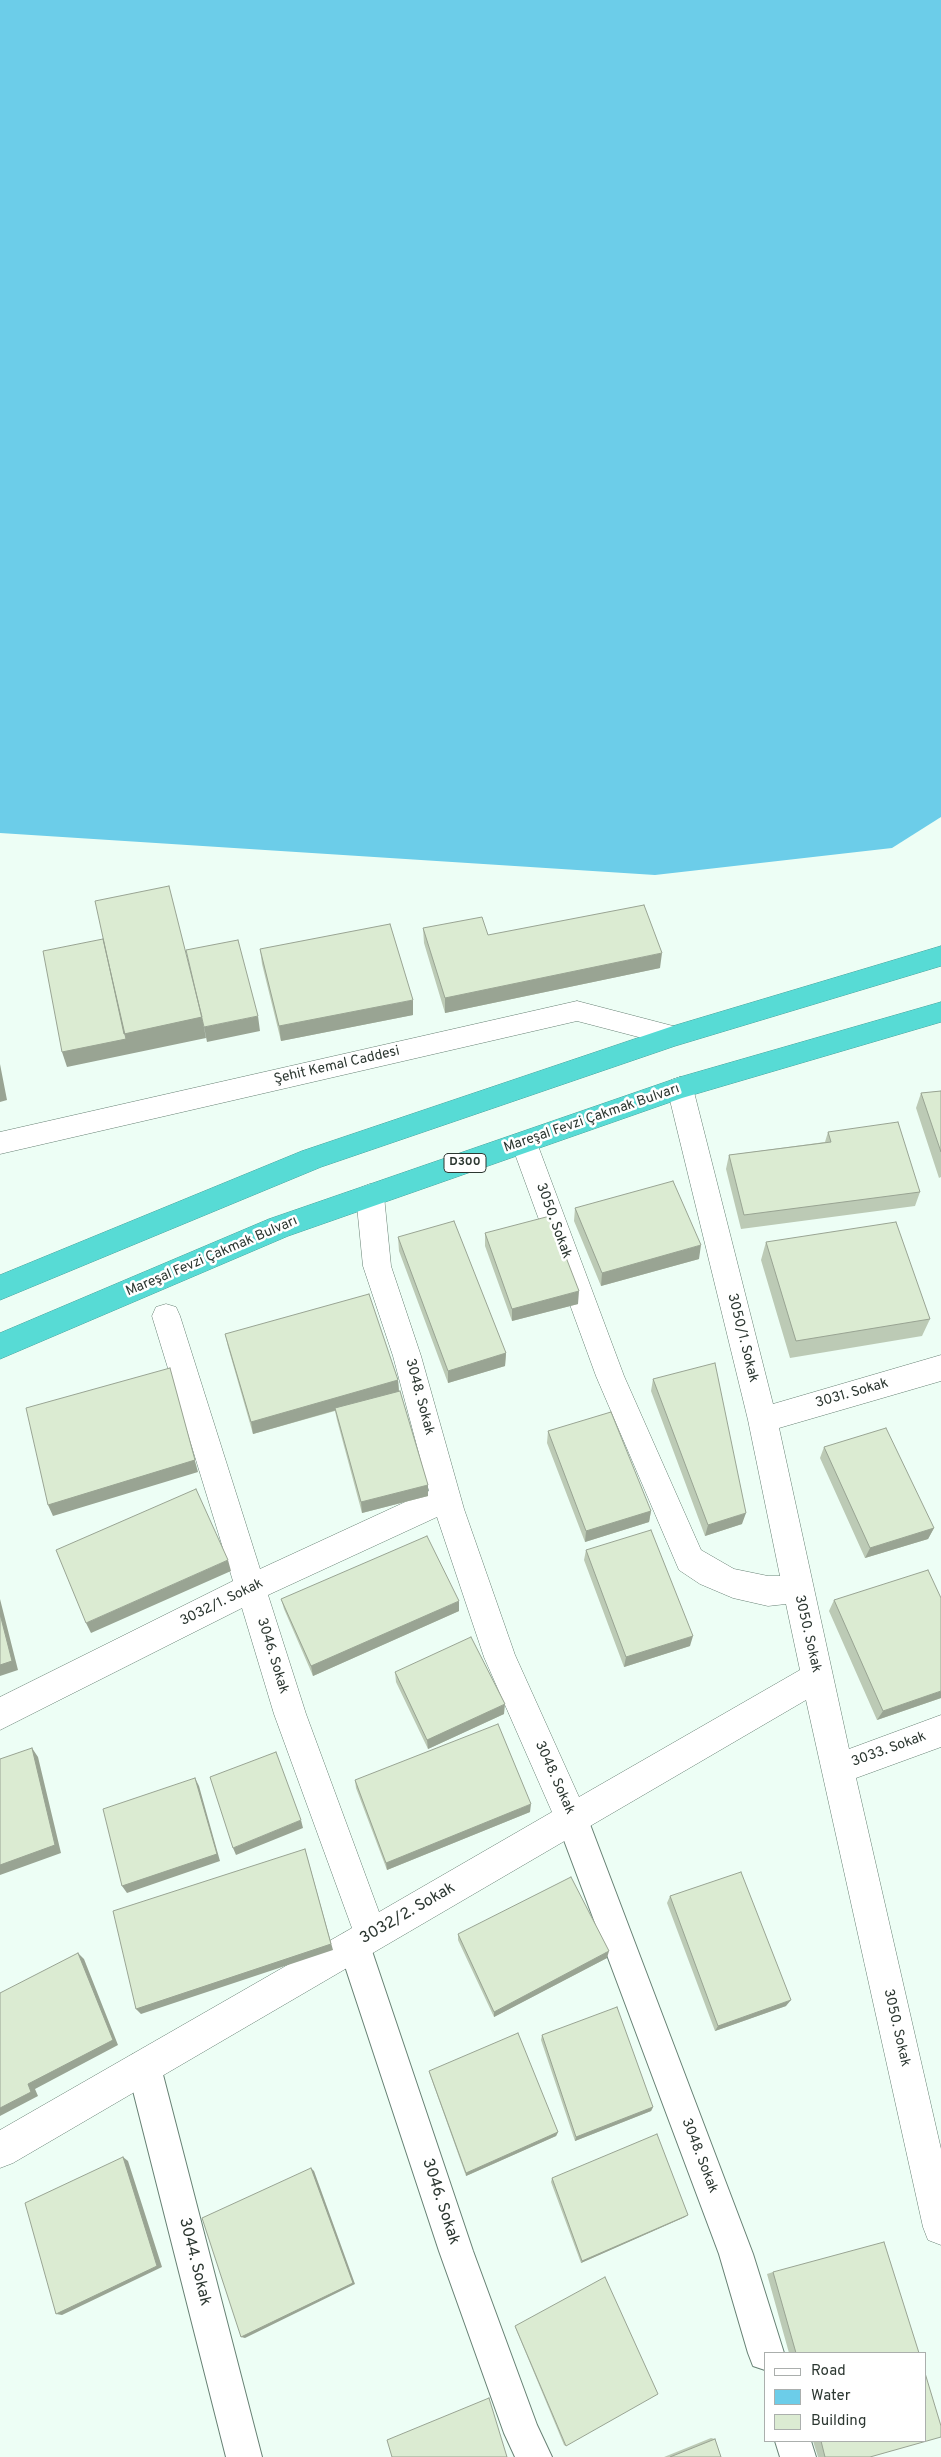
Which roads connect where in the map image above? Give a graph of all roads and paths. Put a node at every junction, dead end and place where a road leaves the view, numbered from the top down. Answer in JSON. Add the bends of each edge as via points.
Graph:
{"nodes":[{"id":1,"x":941,"y":956,"type":"edge"},
{"id":2,"x":941,"y":1012,"type":"edge"},
{"id":3,"x":673,"y":1036,"type":"junction"},
{"id":4,"x":680,"y":1088,"type":"junction"},
{"id":5,"x":524,"y":1142,"type":"junction"},
{"id":6,"x":0,"y":1143,"type":"edge"},
{"id":7,"x":370,"y":1196,"type":"junction"},
{"id":8,"x":0,"y":1288,"type":"edge"},
{"id":9,"x":166,"y":1316,"type":"dead end"},
{"id":10,"x":0,"y":1346,"type":"edge"},
{"id":11,"x":941,"y":1368,"type":"edge"},
{"id":12,"x":763,"y":1420,"type":"junction"},
{"id":13,"x":446,"y":1498,"type":"junction"},
{"id":14,"x":251,"y":1588,"type":"junction"},
{"id":15,"x":798,"y":1589,"type":"junction"},
{"id":16,"x":817,"y":1677,"type":"junction"},
{"id":17,"x":0,"y":1714,"type":"edge"},
{"id":18,"x":941,"y":1731,"type":"edge"},
{"id":19,"x":838,"y":1769,"type":"junction"},
{"id":20,"x":572,"y":1819,"type":"junction"},
{"id":21,"x":362,"y":1940,"type":"junction"},
{"id":22,"x":144,"y":2067,"type":"junction"},
{"id":23,"x":0,"y":2150,"type":"edge"},
{"id":24,"x":937,"y":2192,"type":"edge"},
{"id":25,"x":941,"y":2227,"type":"edge"},
{"id":26,"x":766,"y":2352,"type":"edge"},
{"id":27,"x":793,"y":2442,"type":"edge"},
{"id":28,"x":244,"y":2457,"type":"edge"},
{"id":29,"x":534,"y":2457,"type":"edge"},
{"id":30,"x":798,"y":2457,"type":"edge"}],
"edges":[{"from":1,"to":3,"type":"highway"},
{"from":2,"to":4,"type":"highway","name":"Mareşal Fevzi Çakmak Bulvarı","number":"D300"},
{"from":3,"to":6,"type":"street","name":"Şehit Kemal Caddesi","via":[[577,1011]]},
{"from":3,"to":8,"type":"highway","via":[[312,1159]]},
{"from":4,"to":5,"type":"highway","name":"Mareşal Fevzi Çakmak Bulvarı","number":"D300"},
{"from":4,"to":12,"type":"street","name":"3050/1. Sokak"},
{"from":5,"to":7,"type":"highway","name":"Mareşal Fevzi Çakmak Bulvarı","number":"D300"},
{"from":5,"to":15,"type":"street","name":"3050. Sokak","via":[[610,1376],[690,1560],[733,1583],[768,1591]]},
{"from":7,"to":10,"type":"highway","name":"Mareşal Fevzi Çakmak Bulvarı","number":"D300","via":[[279,1227]]},
{"from":7,"to":13,"type":"street","name":"3048. Sokak","via":[[377,1266],[408,1356]]},
{"from":9,"to":14,"type":"street","name":"3046. Sokak"},
{"from":11,"to":12,"type":"street","name":"3031. Sokak"},
{"from":12,"to":15,"type":"street","name":"3050/1. Sokak"},
{"from":13,"to":14,"type":"street","name":"3032/1. Sokak"},
{"from":13,"to":20,"type":"street","name":"3048. Sokak","via":[[500,1657]]},
{"from":14,"to":17,"type":"street","name":"3032/1. Sokak"},
{"from":14,"to":21,"type":"street","name":"3046. Sokak"},
{"from":15,"to":16,"type":"street","name":"3050. Sokak"},
{"from":16,"to":19,"type":"street","name":"3050. Sokak"},
{"from":16,"to":20,"type":"street","name":"3032/2. Sokak"},
{"from":18,"to":19,"type":"street","name":"3033. Sokak"},
{"from":19,"to":24,"type":"street","name":"3050. Sokak"},
{"from":20,"to":21,"type":"street","name":"3032/2. Sokak"},
{"from":20,"to":26,"type":"lane","name":"3048. Sokak","via":[[736,2254]]},
{"from":21,"to":22,"type":"street","name":"3032/2. Sokak"},
{"from":21,"to":29,"type":"lane","name":"3046. Sokak","via":[[456,2251],[522,2433]]},
{"from":22,"to":23,"type":"street","name":"3032/2. Sokak"},
{"from":22,"to":28,"type":"lane","name":"3044. Sokak"},
{"from":24,"to":25,"type":"street","name":"3050. Sokak"},
{"from":27,"to":30,"type":"lane"}]}
